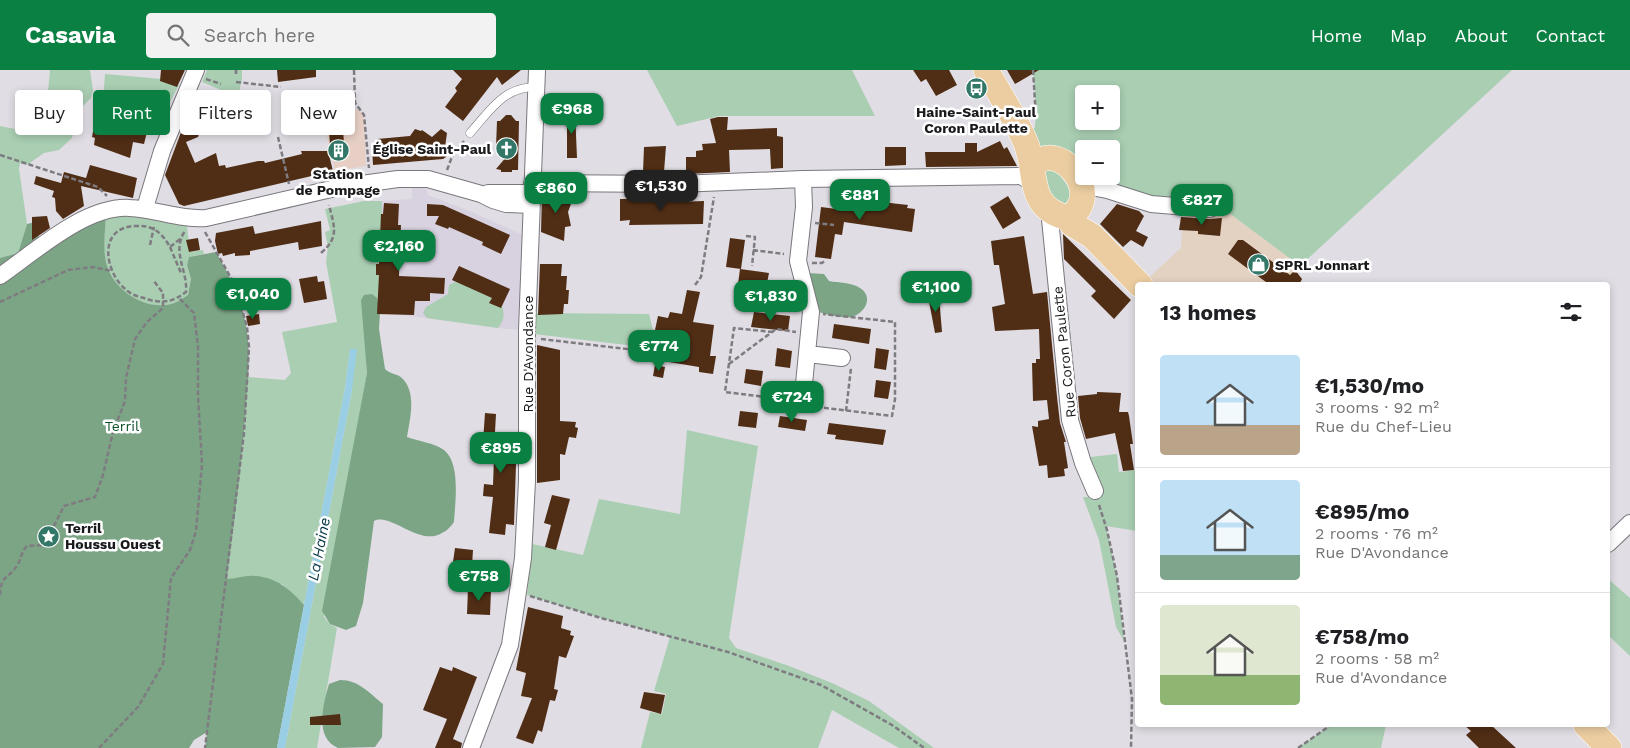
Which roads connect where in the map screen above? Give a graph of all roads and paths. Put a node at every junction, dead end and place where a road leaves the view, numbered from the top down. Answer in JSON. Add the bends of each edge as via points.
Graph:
{"nodes":[{"id":1,"x":196,"y":70,"type":"edge"},
{"id":2,"x":354,"y":70,"type":"edge"},
{"id":3,"x":537,"y":70,"type":"edge"},
{"id":4,"x":986,"y":70,"type":"edge"},
{"id":5,"x":1033,"y":70,"type":"edge"},
{"id":6,"x":236,"y":82,"type":"dead end"},
{"id":7,"x":281,"y":87,"type":"dead end"},
{"id":8,"x":536,"y":87,"type":"junction"},
{"id":9,"x":470,"y":133,"type":"joint"},
{"id":10,"x":278,"y":137,"type":"dead end"},
{"id":11,"x":1025,"y":140,"type":"junction"},
{"id":12,"x":0,"y":155,"type":"edge"},
{"id":13,"x":1037,"y":169,"type":"junction"},
{"id":14,"x":803,"y":179,"type":"junction"},
{"id":15,"x":370,"y":182,"type":"junction"},
{"id":16,"x":713,"y":182,"type":"junction"},
{"id":17,"x":441,"y":183,"type":"junction"},
{"id":18,"x":326,"y":190,"type":"junction"},
{"id":19,"x":532,"y":194,"type":"junction"},
{"id":20,"x":292,"y":198,"type":"junction"},
{"id":21,"x":1069,"y":205,"type":"junction"},
{"id":22,"x":119,"y":207,"type":"junction"},
{"id":23,"x":1210,"y":208,"type":"dead end"},
{"id":24,"x":152,"y":210,"type":"junction"},
{"id":25,"x":198,"y":219,"type":"junction"},
{"id":26,"x":154,"y":228,"type":"junction"},
{"id":27,"x":746,"y":236,"type":"dead end"},
{"id":28,"x":180,"y":239,"type":"junction"},
{"id":29,"x":150,"y":245,"type":"dead end"},
{"id":30,"x":170,"y":247,"type":"junction"},
{"id":31,"x":753,"y":250,"type":"junction"},
{"id":32,"x":321,"y":253,"type":"dead end"},
{"id":33,"x":799,"y":256,"type":"junction"},
{"id":34,"x":752,"y":266,"type":"dead end"},
{"id":35,"x":112,"y":271,"type":"junction"},
{"id":36,"x":0,"y":276,"type":"edge"},
{"id":37,"x":183,"y":276,"type":"junction"},
{"id":38,"x":154,"y":281,"type":"dead end"},
{"id":39,"x":1137,"y":282,"type":"edge"},
{"id":40,"x":695,"y":285,"type":"dead end"},
{"id":41,"x":179,"y":298,"type":"junction"},
{"id":42,"x":0,"y":302,"type":"edge"},
{"id":43,"x":164,"y":302,"type":"junction"},
{"id":44,"x":811,"y":312,"type":"junction"},
{"id":45,"x":773,"y":332,"type":"junction"},
{"id":46,"x":810,"y":333,"type":"junction"},
{"id":47,"x":527,"y":338,"type":"junction"},
{"id":48,"x":666,"y":339,"type":"dead end"},
{"id":49,"x":808,"y":354,"type":"junction"},
{"id":50,"x":842,"y":358,"type":"joint"},
{"id":51,"x":729,"y":364,"type":"junction"},
{"id":52,"x":800,"y":401,"type":"junction"},
{"id":53,"x":846,"y":411,"type":"junction"},
{"id":54,"x":1095,"y":491,"type":"joint"},
{"id":55,"x":1630,"y":523,"type":"edge"},
{"id":56,"x":1610,"y":542,"type":"edge"},
{"id":57,"x":519,"y":594,"type":"junction"},
{"id":58,"x":0,"y":595,"type":"edge"},
{"id":59,"x":1328,"y":727,"type":"edge"},
{"id":60,"x":1588,"y":727,"type":"edge"},
{"id":61,"x":99,"y":748,"type":"edge"},
{"id":62,"x":205,"y":748,"type":"edge"},
{"id":63,"x":471,"y":748,"type":"edge"},
{"id":64,"x":924,"y":748,"type":"edge"},
{"id":65,"x":1131,"y":748,"type":"edge"},
{"id":66,"x":1298,"y":748,"type":"edge"},
{"id":67,"x":1609,"y":748,"type":"edge"}],
"edges":[{"from":1,"to":24,"type":"street","via":[[162,151]]},
{"from":2,"to":15,"type":"path","via":[[355,103],[364,115]]},
{"from":3,"to":8,"type":"street","name":"Rue D'Avondance"},
{"from":4,"to":11,"type":"main road"},
{"from":5,"to":11,"type":"path","via":[[1036,119],[1035,127]]},
{"from":6,"to":7,"type":"path"},
{"from":8,"to":9,"type":"lane","via":[[508,93]]},
{"from":8,"to":19,"type":"street","name":"Rue D'Avondance"},
{"from":9,"to":17,"type":"path","via":[[454,154]]},
{"from":10,"to":20,"type":"path"},
{"from":11,"to":13,"type":"main road"},
{"from":12,"to":22,"type":"path","via":[[98,187]]},
{"from":13,"to":14,"type":"street","via":[[1022,176]]},
{"from":13,"to":21,"type":"main road","via":[[1040,199]]},
{"from":13,"to":21,"type":"main road","via":[[1055,158],[1074,170]]},
{"from":14,"to":16,"type":"street"},
{"from":14,"to":33,"type":"street"},
{"from":15,"to":17,"type":"street","via":[[418,178]]},
{"from":15,"to":18,"type":"street"},
{"from":16,"to":19,"type":"street"},
{"from":16,"to":40,"type":"path","via":[[714,198],[702,277]]},
{"from":17,"to":19,"type":"street","via":[[506,204]]},
{"from":18,"to":20,"type":"street"},
{"from":18,"to":32,"type":"path","via":[[334,235],[330,245]]},
{"from":19,"to":47,"type":"street","name":"Rue D'Avondance"},
{"from":20,"to":25,"type":"street"},
{"from":21,"to":23,"type":"street","via":[[1108,190],[1151,204]]},
{"from":21,"to":39,"type":"main road","via":[[1072,224],[1092,236]]},
{"from":21,"to":54,"type":"street","name":"Rue Coron Paulette","via":[[1070,420]]},
{"from":22,"to":24,"type":"street"},
{"from":22,"to":36,"type":"street","via":[[80,220]]},
{"from":24,"to":25,"type":"street"},
{"from":24,"to":26,"type":"path"},
{"from":25,"to":28,"type":"path"},
{"from":25,"to":62,"type":"path","via":[[235,285],[249,347],[244,433]]},
{"from":26,"to":29,"type":"path"},
{"from":26,"to":30,"type":"path"},
{"from":26,"to":35,"type":"path","via":[[126,226],[113,234],[109,252]]},
{"from":27,"to":31,"type":"path","via":[[755,237]]},
{"from":28,"to":30,"type":"path"},
{"from":28,"to":37,"type":"path"},
{"from":30,"to":37,"type":"path"},
{"from":31,"to":33,"type":"path"},
{"from":31,"to":34,"type":"path"},
{"from":33,"to":44,"type":"street","via":[[799,270]]},
{"from":35,"to":42,"type":"path","via":[[93,267],[68,270]]},
{"from":35,"to":43,"type":"path","via":[[130,293]]},
{"from":37,"to":41,"type":"path","via":[[186,292]]},
{"from":38,"to":43,"type":"path","via":[[163,293]]},
{"from":41,"to":43,"type":"path"},
{"from":41,"to":61,"type":"path","via":[[194,313],[198,347],[202,464],[196,530],[190,550],[171,578],[163,664],[138,707]]},
{"from":43,"to":58,"type":"path","via":[[135,339],[126,378],[125,401],[95,497],[64,506],[50,542],[27,546],[21,552],[19,563],[1,581]]},
{"from":44,"to":46,"type":"street"},
{"from":44,"to":53,"type":"path","via":[[895,322],[896,399],[892,416]]},
{"from":45,"to":46,"type":"path","via":[[776,329]]},
{"from":45,"to":51,"type":"path"},
{"from":45,"to":51,"type":"path","via":[[734,328]]},
{"from":46,"to":49,"type":"street"},
{"from":47,"to":48,"type":"path","via":[[644,351],[659,347]]},
{"from":47,"to":57,"type":"street","name":"Rue D'Avondance","via":[[527,490]]},
{"from":49,"to":50,"type":"street"},
{"from":49,"to":52,"type":"street"},
{"from":50,"to":53,"type":"path","via":[[852,357]]},
{"from":51,"to":52,"type":"path","via":[[725,392]]},
{"from":52,"to":53,"type":"path"},
{"from":54,"to":65,"type":"path","via":[[1117,576],[1132,699]]},
{"from":55,"to":56,"type":"street"},
{"from":57,"to":63,"type":"street","via":[[510,645]]},
{"from":57,"to":64,"type":"path","via":[[728,652],[822,685],[892,725]]},
{"from":59,"to":66,"type":"path"},
{"from":60,"to":67,"type":"main road"}]}
